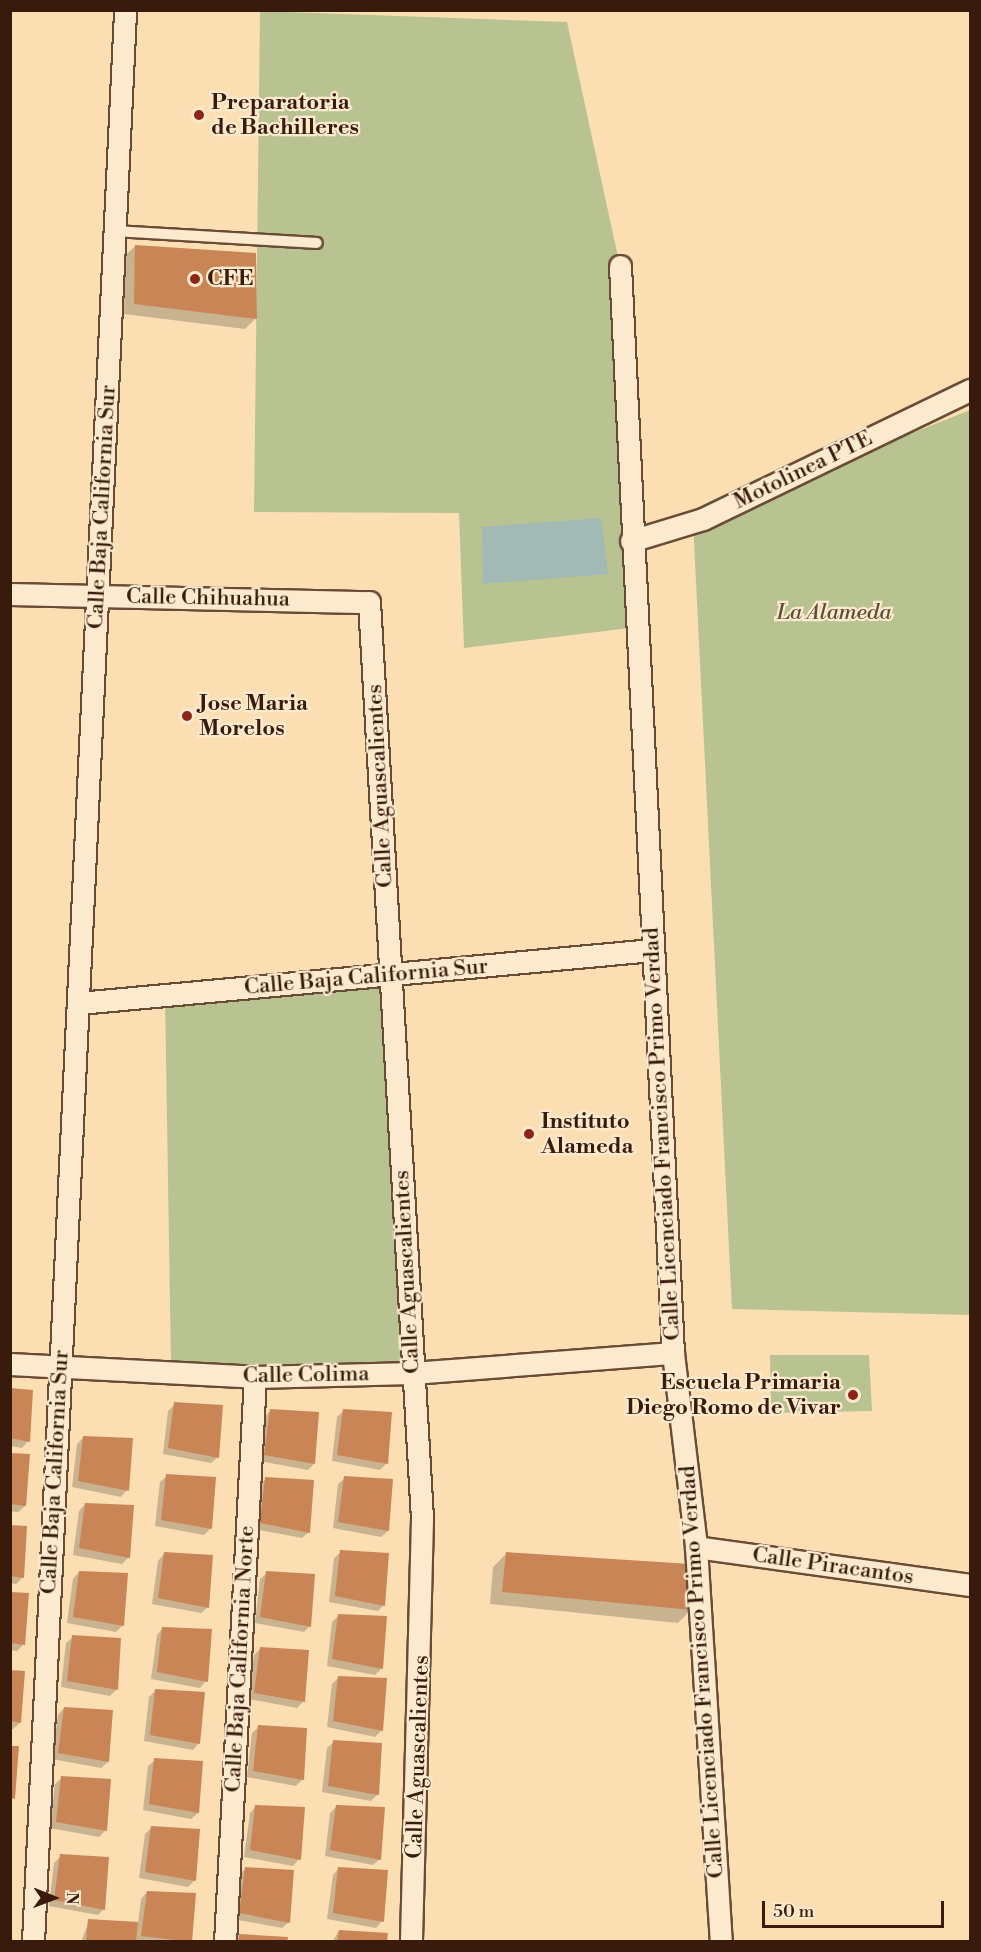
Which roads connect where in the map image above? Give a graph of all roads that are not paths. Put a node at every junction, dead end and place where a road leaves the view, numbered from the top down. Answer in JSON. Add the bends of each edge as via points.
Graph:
{"nodes":[{"id":1,"x":125,"y":10,"type":"edge"},
{"id":2,"x":115,"y":231,"type":"junction"},
{"id":3,"x":317,"y":243,"type":"dead end"},
{"id":4,"x":620,"y":266,"type":"dead end"},
{"id":5,"x":970,"y":390,"type":"edge"},
{"id":6,"x":631,"y":541,"type":"junction"},
{"id":7,"x":10,"y":594,"type":"edge"},
{"id":8,"x":98,"y":595,"type":"junction"},
{"id":9,"x":369,"y":602,"type":"joint"},
{"id":10,"x":653,"y":950,"type":"junction"},
{"id":11,"x":392,"y":975,"type":"junction"},
{"id":12,"x":79,"y":1003,"type":"junction"},
{"id":13,"x":673,"y":1353,"type":"junction"},
{"id":14,"x":10,"y":1364,"type":"edge"},
{"id":15,"x":60,"y":1367,"type":"junction"},
{"id":16,"x":412,"y":1373,"type":"junction"},
{"id":17,"x":255,"y":1377,"type":"junction"},
{"id":18,"x":696,"y":1546,"type":"junction"},
{"id":19,"x":970,"y":1585,"type":"edge"},
{"id":20,"x":33,"y":1941,"type":"edge"},
{"id":21,"x":225,"y":1941,"type":"edge"},
{"id":22,"x":411,"y":1941,"type":"edge"},
{"id":23,"x":721,"y":1941,"type":"edge"}],
"edges":[{"from":1,"to":2,"type":"street","name":"Calle Baja California Sur"},
{"from":2,"to":3,"type":"lane"},
{"from":2,"to":8,"type":"street","name":"Calle Baja California Sur"},
{"from":4,"to":6,"type":"street","name":"Calle Licenciado Francisco Primo Verdad"},
{"from":5,"to":6,"type":"street","name":"Motolinea PTE","via":[[703,519]]},
{"from":6,"to":10,"type":"street","name":"Calle Licenciado Francisco Primo Verdad"},
{"from":7,"to":8,"type":"street","name":"Calle Chihuahua"},
{"from":8,"to":9,"type":"street","name":"Calle Chihuahua"},
{"from":8,"to":12,"type":"street","name":"Calle Baja California Sur"},
{"from":9,"to":11,"type":"street","name":"Calle Aguascalientes"},
{"from":10,"to":11,"type":"street","name":"Calle Baja California Sur"},
{"from":10,"to":13,"type":"street","name":"Calle Licenciado Francisco Primo Verdad"},
{"from":11,"to":12,"type":"street","name":"Calle Baja California Sur"},
{"from":11,"to":16,"type":"street","name":"Calle Aguascalientes"},
{"from":12,"to":15,"type":"street","name":"Calle Baja California Sur"},
{"from":13,"to":16,"type":"street","name":"Calle Colima"},
{"from":13,"to":18,"type":"street","name":"Calle Licenciado Francisco Primo Verdad"},
{"from":14,"to":15,"type":"street","name":"Calle Colima"},
{"from":15,"to":17,"type":"street","name":"Calle Colima"},
{"from":15,"to":20,"type":"street","name":"Calle Baja California Sur"},
{"from":16,"to":17,"type":"street","name":"Calle Colima"},
{"from":16,"to":22,"type":"street","name":"Calle Aguascalientes","via":[[422,1519]]},
{"from":17,"to":21,"type":"street","name":"Calle Baja California Norte"},
{"from":18,"to":19,"type":"street","name":"Calle Piracantos"},
{"from":18,"to":23,"type":"street","name":"Calle Licenciado Francisco Primo Verdad"}]}
